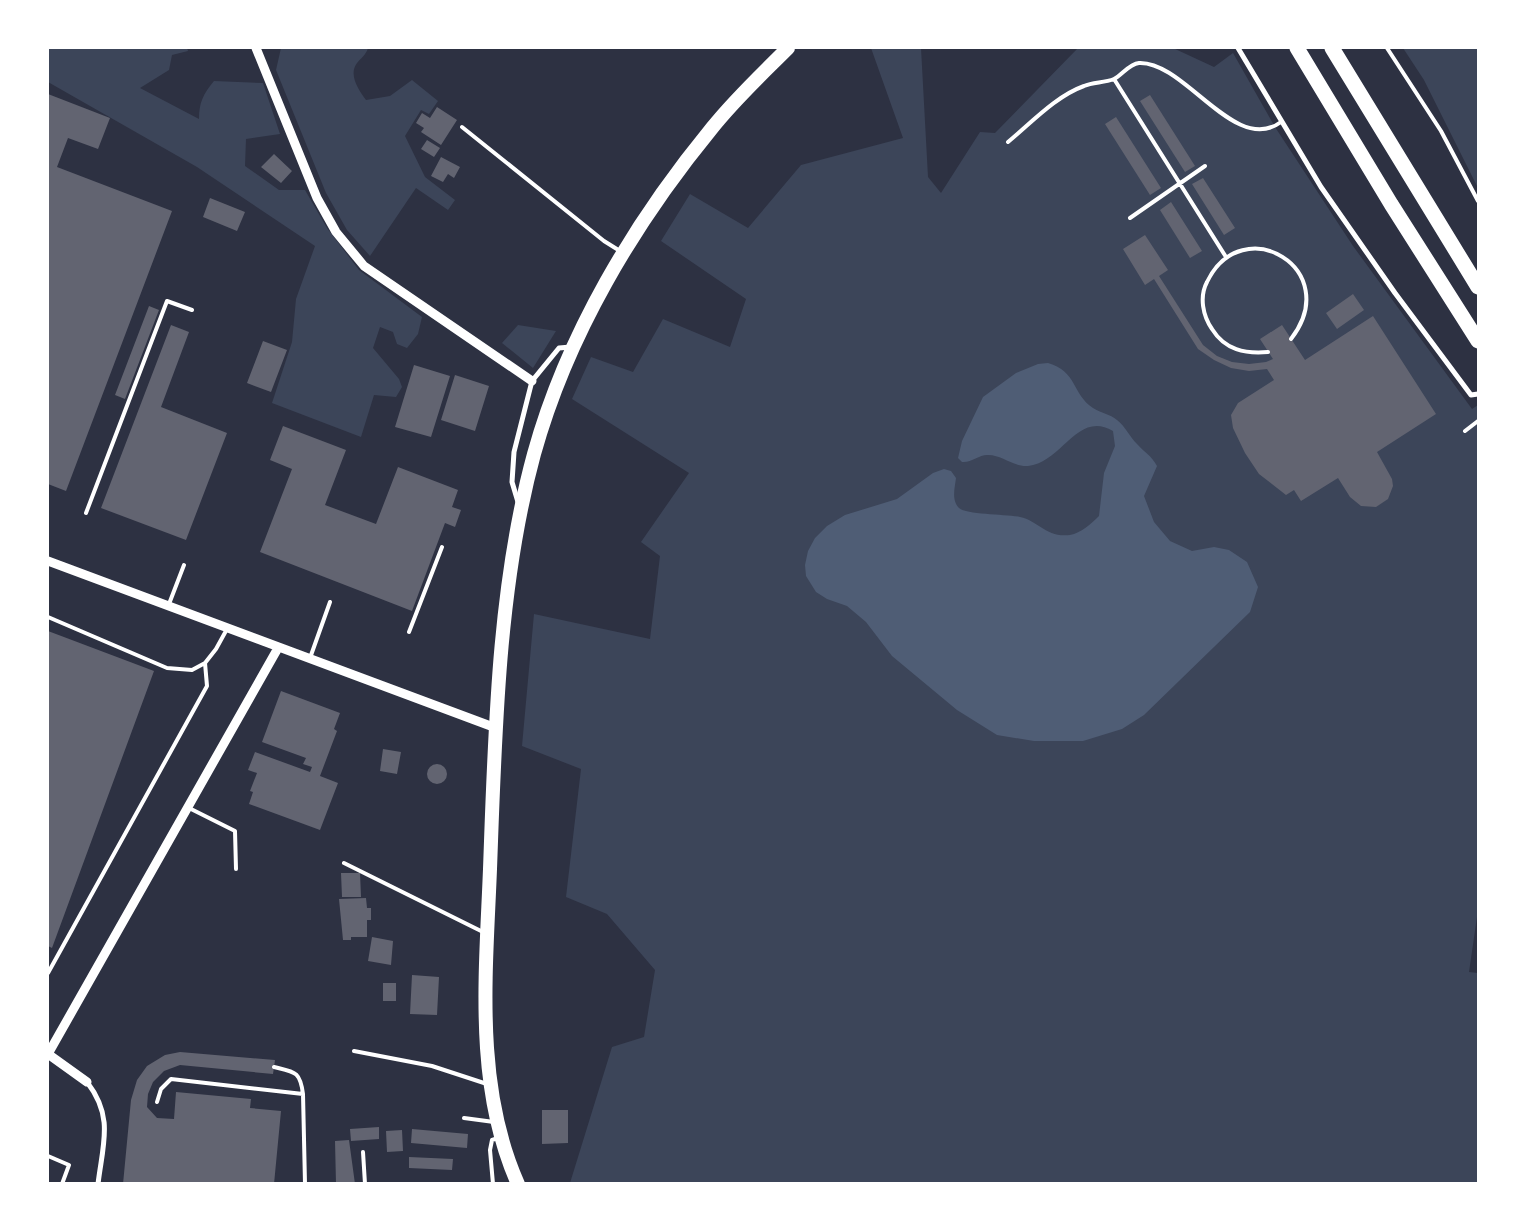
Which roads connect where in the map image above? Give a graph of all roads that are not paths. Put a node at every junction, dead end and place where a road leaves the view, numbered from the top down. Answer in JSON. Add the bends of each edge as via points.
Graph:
{"nodes":[{"id":1,"x":256,"y":48,"type":"edge"},
{"id":2,"x":788,"y":48,"type":"edge"},
{"id":3,"x":1238,"y":48,"type":"edge"},
{"id":4,"x":1297,"y":48,"type":"edge"},
{"id":5,"x":1332,"y":48,"type":"edge"},
{"id":6,"x":1387,"y":48,"type":"edge"},
{"id":7,"x":1114,"y":79,"type":"junction"},
{"id":8,"x":1282,"y":122,"type":"junction"},
{"id":9,"x":462,"y":127,"type":"dead end"},
{"id":10,"x":1008,"y":142,"type":"dead end"},
{"id":11,"x":1205,"y":166,"type":"dead end"},
{"id":12,"x":1180,"y":184,"type":"junction"},
{"id":13,"x":1478,"y":201,"type":"edge"},
{"id":14,"x":1130,"y":218,"type":"dead end"},
{"id":15,"x":624,"y":254,"type":"junction"},
{"id":16,"x":1226,"y":257,"type":"junction"},
{"id":17,"x":1478,"y":287,"type":"edge"},
{"id":18,"x":192,"y":310,"type":"dead end"},
{"id":19,"x":1291,"y":339,"type":"dead end"},
{"id":20,"x":1478,"y":341,"type":"edge"},
{"id":21,"x":574,"y":347,"type":"junction"},
{"id":22,"x":1268,"y":352,"type":"dead end"},
{"id":23,"x":532,"y":381,"type":"junction"},
{"id":24,"x":1478,"y":394,"type":"edge"},
{"id":25,"x":1478,"y":421,"type":"edge"},
{"id":26,"x":1465,"y":431,"type":"dead end"},
{"id":27,"x":522,"y":512,"type":"junction"},
{"id":28,"x":86,"y":513,"type":"dead end"},
{"id":29,"x":442,"y":547,"type":"dead end"},
{"id":30,"x":48,"y":561,"type":"edge"},
{"id":31,"x":184,"y":565,"type":"dead end"},
{"id":32,"x":330,"y":602,"type":"dead end"},
{"id":33,"x":168,"y":606,"type":"junction"},
{"id":34,"x":48,"y":616,"type":"edge"},
{"id":35,"x":227,"y":629,"type":"junction"},
{"id":36,"x":409,"y":632,"type":"dead end"},
{"id":37,"x":278,"y":648,"type":"junction"},
{"id":38,"x":309,"y":660,"type":"junction"},
{"id":39,"x":204,"y":663,"type":"junction"},
{"id":40,"x":496,"y":728,"type":"junction"},
{"id":41,"x":189,"y":808,"type":"junction"},
{"id":42,"x":344,"y":863,"type":"dead end"},
{"id":43,"x":236,"y":869,"type":"dead end"},
{"id":44,"x":487,"y":934,"type":"junction"},
{"id":45,"x":48,"y":973,"type":"edge"},
{"id":46,"x":354,"y":1051,"type":"dead end"},
{"id":47,"x":48,"y":1054,"type":"edge"},
{"id":48,"x":274,"y":1067,"type":"dead end"},
{"id":49,"x":87,"y":1082,"type":"joint"},
{"id":50,"x":492,"y":1085,"type":"junction"},
{"id":51,"x":303,"y":1094,"type":"junction"},
{"id":52,"x":157,"y":1102,"type":"dead end"},
{"id":53,"x":464,"y":1118,"type":"dead end"},
{"id":54,"x":498,"y":1122,"type":"junction"},
{"id":55,"x":502,"y":1137,"type":"junction"},
{"id":56,"x":363,"y":1152,"type":"dead end"},
{"id":57,"x":48,"y":1156,"type":"edge"},
{"id":58,"x":62,"y":1184,"type":"edge"},
{"id":59,"x":98,"y":1184,"type":"edge"},
{"id":60,"x":305,"y":1184,"type":"edge"},
{"id":61,"x":365,"y":1184,"type":"edge"},
{"id":62,"x":493,"y":1184,"type":"edge"},
{"id":63,"x":518,"y":1184,"type":"edge"}],
"edges":[{"from":1,"to":23,"type":"street","via":[[317,198],[336,232],[364,266]]},
{"from":2,"to":15,"type":"highway","via":[[712,128]]},
{"from":3,"to":8,"type":"street"},
{"from":4,"to":20,"type":"highway"},
{"from":5,"to":17,"type":"highway"},
{"from":6,"to":13,"type":"lane","via":[[1441,131]]},
{"from":7,"to":8,"type":"lane","via":[[1134,64],[1147,65],[1168,73],[1251,129],[1268,129]]},
{"from":7,"to":10,"type":"lane","via":[[1084,86],[1062,98]]},
{"from":7,"to":12,"type":"lane"},
{"from":8,"to":24,"type":"street","via":[[1321,187],[1395,293],[1471,395]]},
{"from":9,"to":15,"type":"lane"},
{"from":11,"to":12,"type":"lane"},
{"from":12,"to":14,"type":"lane"},
{"from":12,"to":16,"type":"lane"},
{"from":15,"to":21,"type":"highway"},
{"from":16,"to":19,"type":"lane","via":[[1240,250],[1255,248],[1271,251],[1296,268],[1304,282],[1306,312]]},
{"from":16,"to":22,"type":"lane","via":[[1213,270],[1205,286],[1202,304],[1207,322],[1217,338],[1232,348],[1250,353]]},
{"from":18,"to":28,"type":"lane","via":[[167,300]]},
{"from":21,"to":23,"type":"street","via":[[559,348]]},
{"from":21,"to":27,"type":"highway","via":[[542,431]]},
{"from":23,"to":27,"type":"street","via":[[514,452],[512,482]]},
{"from":25,"to":26,"type":"lane"},
{"from":27,"to":40,"type":"highway","via":[[510,583]]},
{"from":29,"to":36,"type":"lane"},
{"from":30,"to":33,"type":"street"},
{"from":31,"to":33,"type":"lane"},
{"from":32,"to":38,"type":"lane"},
{"from":33,"to":35,"type":"street"},
{"from":34,"to":39,"type":"lane","via":[[167,668],[192,670]]},
{"from":35,"to":37,"type":"street"},
{"from":35,"to":39,"type":"lane"},
{"from":37,"to":38,"type":"street"},
{"from":37,"to":41,"type":"street"},
{"from":38,"to":40,"type":"street"},
{"from":39,"to":45,"type":"lane","via":[[207,686]]},
{"from":40,"to":44,"type":"highway"},
{"from":41,"to":43,"type":"lane","via":[[235,831]]},
{"from":41,"to":47,"type":"street"},
{"from":42,"to":44,"type":"lane"},
{"from":44,"to":50,"type":"highway","via":[[486,1029]]},
{"from":46,"to":50,"type":"lane","via":[[432,1066]]},
{"from":47,"to":49,"type":"street"},
{"from":48,"to":51,"type":"lane","via":[[294,1072],[301,1080]]},
{"from":49,"to":59,"type":"street","via":[[96,1094],[106,1124]]},
{"from":50,"to":54,"type":"highway"},
{"from":51,"to":52,"type":"lane","via":[[171,1079],[161,1089]]},
{"from":51,"to":60,"type":"lane"},
{"from":53,"to":54,"type":"lane"},
{"from":54,"to":55,"type":"highway"},
{"from":55,"to":62,"type":"lane","via":[[492,1140],[490,1150]]},
{"from":55,"to":63,"type":"highway"},
{"from":56,"to":61,"type":"lane"},
{"from":57,"to":58,"type":"lane","via":[[69,1165]]}]}
